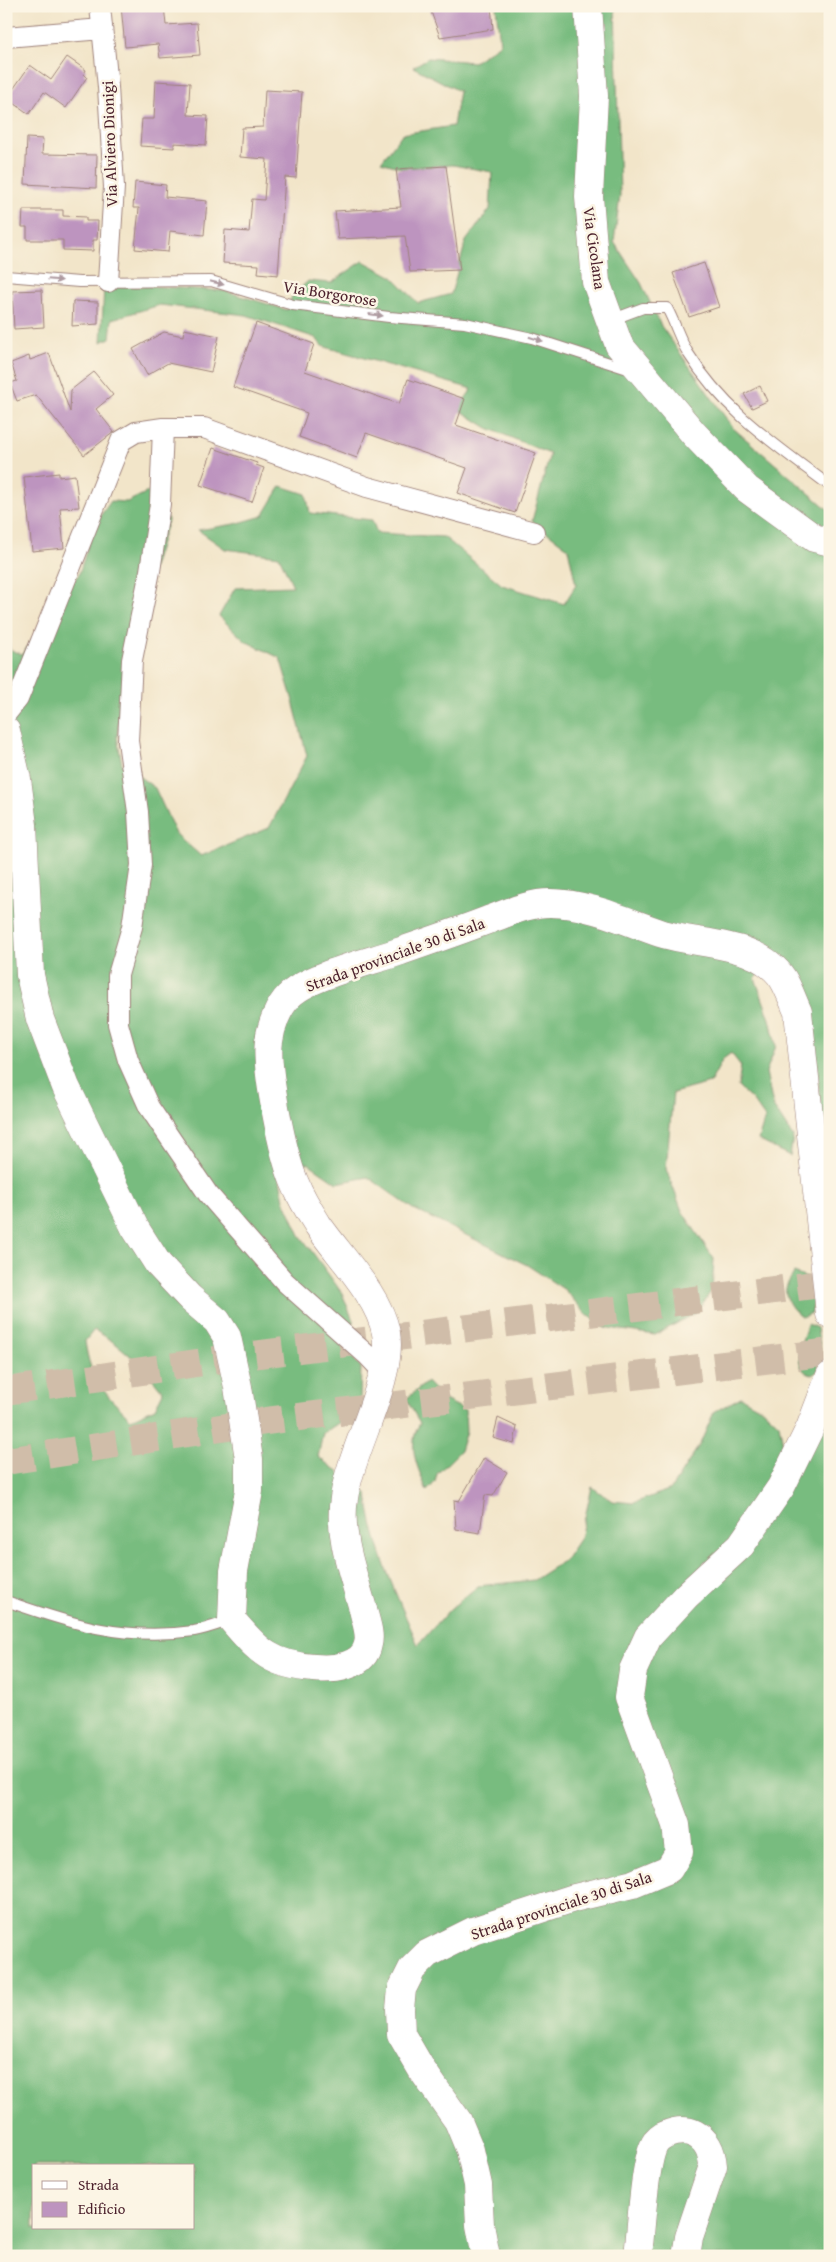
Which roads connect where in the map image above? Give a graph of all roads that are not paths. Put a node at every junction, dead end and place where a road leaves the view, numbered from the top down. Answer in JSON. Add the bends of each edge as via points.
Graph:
{"nodes":[{"id":1,"x":100,"y":6,"type":"edge"},
{"id":2,"x":588,"y":6,"type":"edge"},
{"id":3,"x":102,"y":29,"type":"junction"},
{"id":4,"x":6,"y":37,"type":"edge"},
{"id":5,"x":6,"y":276,"type":"edge"},
{"id":6,"x":108,"y":282,"type":"junction"},
{"id":7,"x":610,"y":321,"type":"junction"},
{"id":8,"x":644,"y":375,"type":"junction"},
{"id":9,"x":163,"y":428,"type":"junction"},
{"id":10,"x":830,"y":486,"type":"edge"},
{"id":11,"x":534,"y":532,"type":"dead end"},
{"id":12,"x":830,"y":542,"type":"edge"},
{"id":13,"x":6,"y":714,"type":"edge"},
{"id":14,"x":6,"y":731,"type":"edge"},
{"id":15,"x":830,"y":1314,"type":"edge"},
{"id":16,"x":384,"y":1373,"type":"junction"},
{"id":17,"x":830,"y":1376,"type":"edge"},
{"id":18,"x":6,"y":1602,"type":"edge"},
{"id":19,"x":232,"y":1620,"type":"junction"},
{"id":20,"x":486,"y":2256,"type":"edge"},
{"id":21,"x":638,"y":2256,"type":"edge"},
{"id":22,"x":686,"y":2256,"type":"edge"}],
"edges":[{"from":1,"to":3,"type":"street","name":"Via Alviero Dionigi"},
{"from":2,"to":7,"type":"street","name":"Via Cicolana","via":[[594,96],[589,197],[596,282]]},
{"from":3,"to":4,"type":"street"},
{"from":3,"to":6,"type":"street","name":"Via Alviero Dionigi","via":[[114,187]]},
{"from":5,"to":6,"type":"lane","name":"Via Borgorose","one_way":true},
{"from":6,"to":8,"type":"lane","name":"Via Borgorose","one_way":true,"via":[[211,281],[293,305],[464,323],[532,338]]},
{"from":7,"to":8,"type":"street","name":"Via Cicolana","via":[[619,345]]},
{"from":7,"to":10,"type":"lane","via":[[644,308],[667,308],[687,352],[723,401]]},
{"from":8,"to":12,"type":"street","name":"Via Cicolana","via":[[747,489],[814,538]]},
{"from":9,"to":11,"type":"street","via":[[204,428],[367,487]]},
{"from":9,"to":13,"type":"street","via":[[136,432],[121,441],[18,699]]},
{"from":9,"to":16,"type":"street","via":[[160,504],[132,660],[128,741],[138,812],[141,865],[132,926],[118,975],[118,1024],[128,1060],[150,1107],[208,1194],[285,1282]]},
{"from":14,"to":19,"type":"street","via":[[23,825],[30,974],[40,1019],[66,1087],[135,1228],[158,1264],[217,1321],[227,1337],[249,1459],[249,1491],[234,1571]]},
{"from":15,"to":16,"type":"street","name":"Strada provinciale 30 di Sala","via":[[798,1012],[784,981],[770,964],[752,953],[667,935],[589,909],[549,903],[524,908],[302,986],[290,995],[274,1024],[268,1043],[270,1072],[286,1158],[304,1201],[372,1299],[381,1318],[386,1334]]},
{"from":16,"to":19,"type":"street","name":"Strada provinciale 30 di Sala","via":[[348,1473],[343,1510],[346,1544],[368,1629],[368,1644],[363,1656],[349,1665],[326,1669],[292,1667],[252,1644]]},
{"from":17,"to":20,"type":"street","name":"Strada provinciale 30 di Sala","via":[[810,1428],[780,1487],[741,1545],[648,1637],[633,1670],[629,1697],[676,1825],[679,1852],[669,1869],[633,1884],[574,1898],[473,1931],[427,1954],[412,1969],[402,1989],[402,2034],[422,2070],[458,2121],[470,2150],[478,2185]]},
{"from":18,"to":19,"type":"lane","via":[[98,1630],[136,1634],[195,1630]]},
{"from":21,"to":22,"type":"street","via":[[649,2158],[656,2142],[669,2133],[685,2131],[706,2142],[713,2166],[688,2237]]}]}
